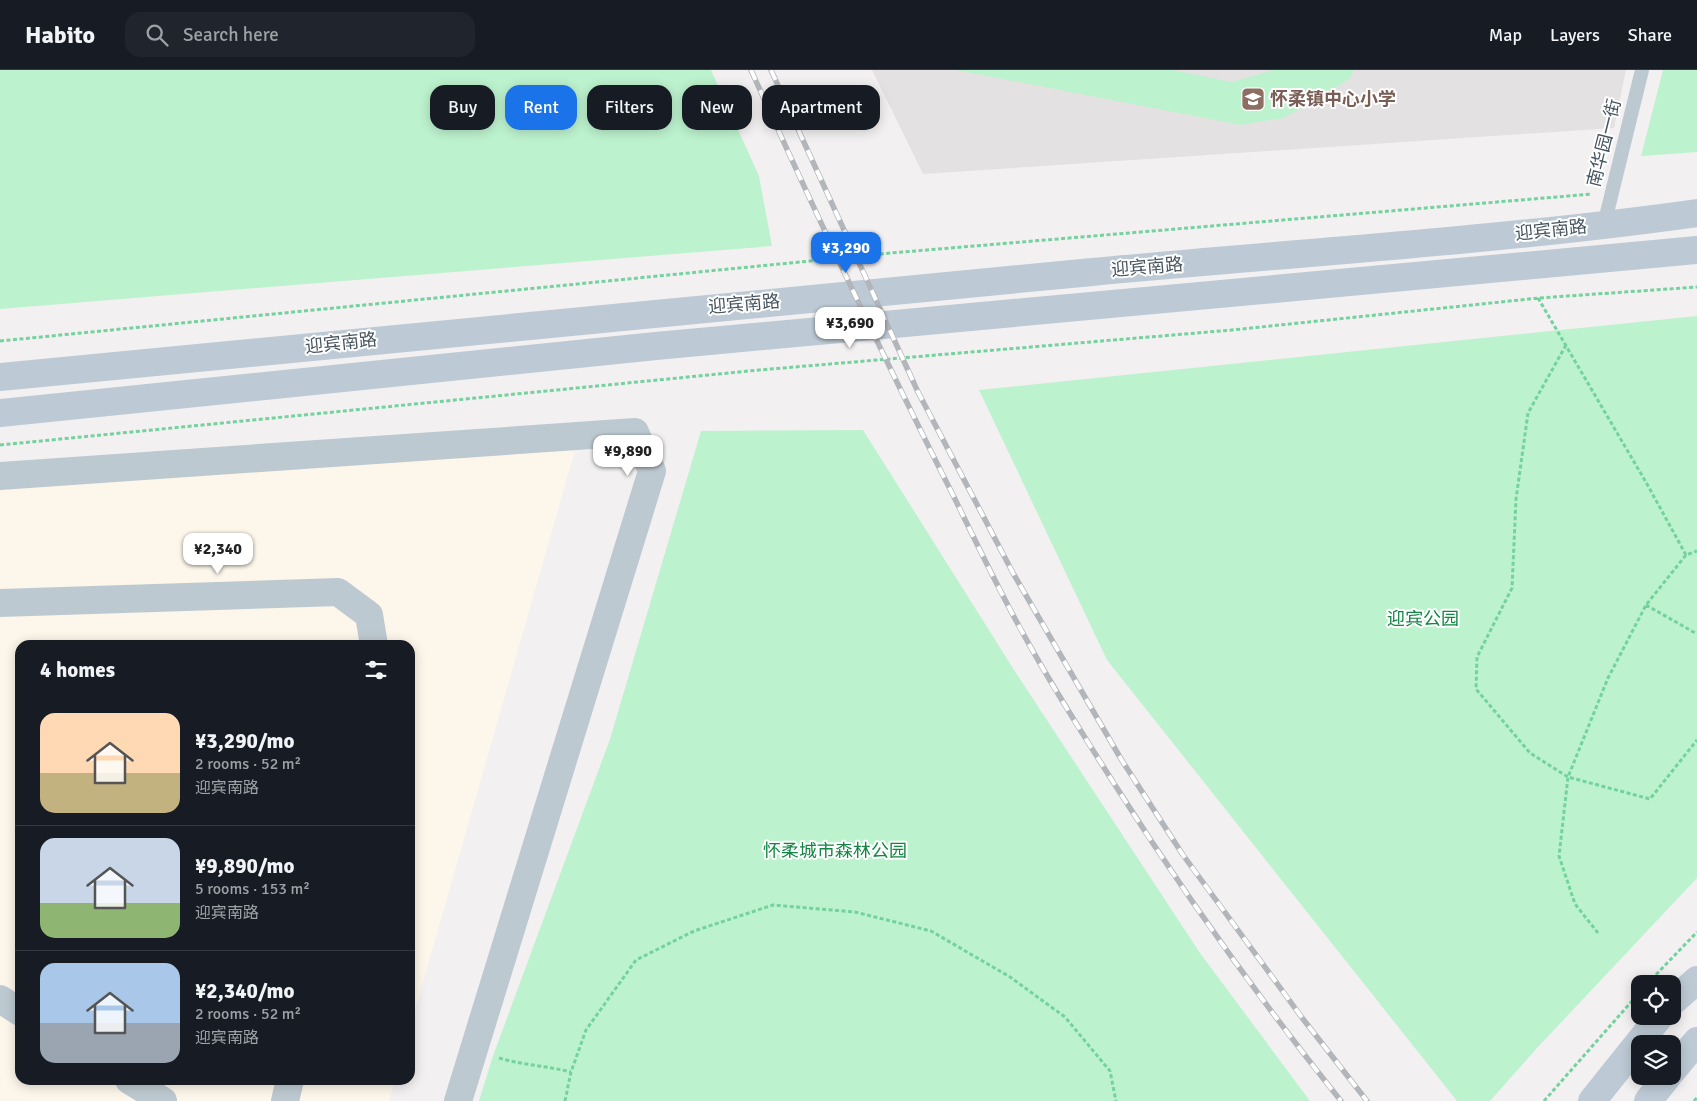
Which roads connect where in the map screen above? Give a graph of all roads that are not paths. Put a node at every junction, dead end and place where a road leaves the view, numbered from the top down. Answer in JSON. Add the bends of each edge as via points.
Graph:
{"nodes":[{"id":1,"x":1642,"y":70,"type":"edge"},
{"id":2,"x":1697,"y":213,"type":"edge"},
{"id":3,"x":1604,"y":225,"type":"junction"},
{"id":4,"x":1697,"y":250,"type":"edge"},
{"id":5,"x":0,"y":377,"type":"edge"},
{"id":6,"x":0,"y":413,"type":"edge"},
{"id":7,"x":0,"y":476,"type":"edge"},
{"id":8,"x":0,"y":603,"type":"edge"},
{"id":9,"x":373,"y":640,"type":"edge"},
{"id":10,"x":1697,"y":980,"type":"edge"},
{"id":11,"x":1681,"y":994,"type":"edge"},
{"id":12,"x":0,"y":999,"type":"edge"},
{"id":13,"x":15,"y":1009,"type":"edge"},
{"id":14,"x":1653,"y":1025,"type":"edge"},
{"id":15,"x":1697,"y":1041,"type":"edge"},
{"id":16,"x":1681,"y":1060,"type":"edge"},
{"id":17,"x":137,"y":1085,"type":"edge"},
{"id":18,"x":289,"y":1085,"type":"edge"},
{"id":19,"x":1661,"y":1085,"type":"edge"},
{"id":20,"x":162,"y":1101,"type":"edge"},
{"id":21,"x":285,"y":1101,"type":"edge"},
{"id":22,"x":458,"y":1101,"type":"edge"},
{"id":23,"x":1592,"y":1101,"type":"edge"},
{"id":24,"x":1648,"y":1101,"type":"edge"}],
"edges":[{"from":1,"to":3,"type":"lane","name":"南华园一街"},
{"from":2,"to":3,"type":"main road","name":"迎宾南路"},
{"from":3,"to":5,"type":"main road","name":"迎宾南路"},
{"from":4,"to":6,"type":"main road","name":"迎宾南路","via":[[666,345]]},
{"from":7,"to":22,"type":"street","via":[[634,432],[652,471]]},
{"from":8,"to":9,"type":"street","via":[[338,592],[369,615]]},
{"from":10,"to":11,"type":"main road"},
{"from":12,"to":13,"type":"street"},
{"from":14,"to":23,"type":"main road"},
{"from":15,"to":16,"type":"main road"},
{"from":17,"to":20,"type":"street"},
{"from":18,"to":21,"type":"street"},
{"from":19,"to":24,"type":"main road"}]}
